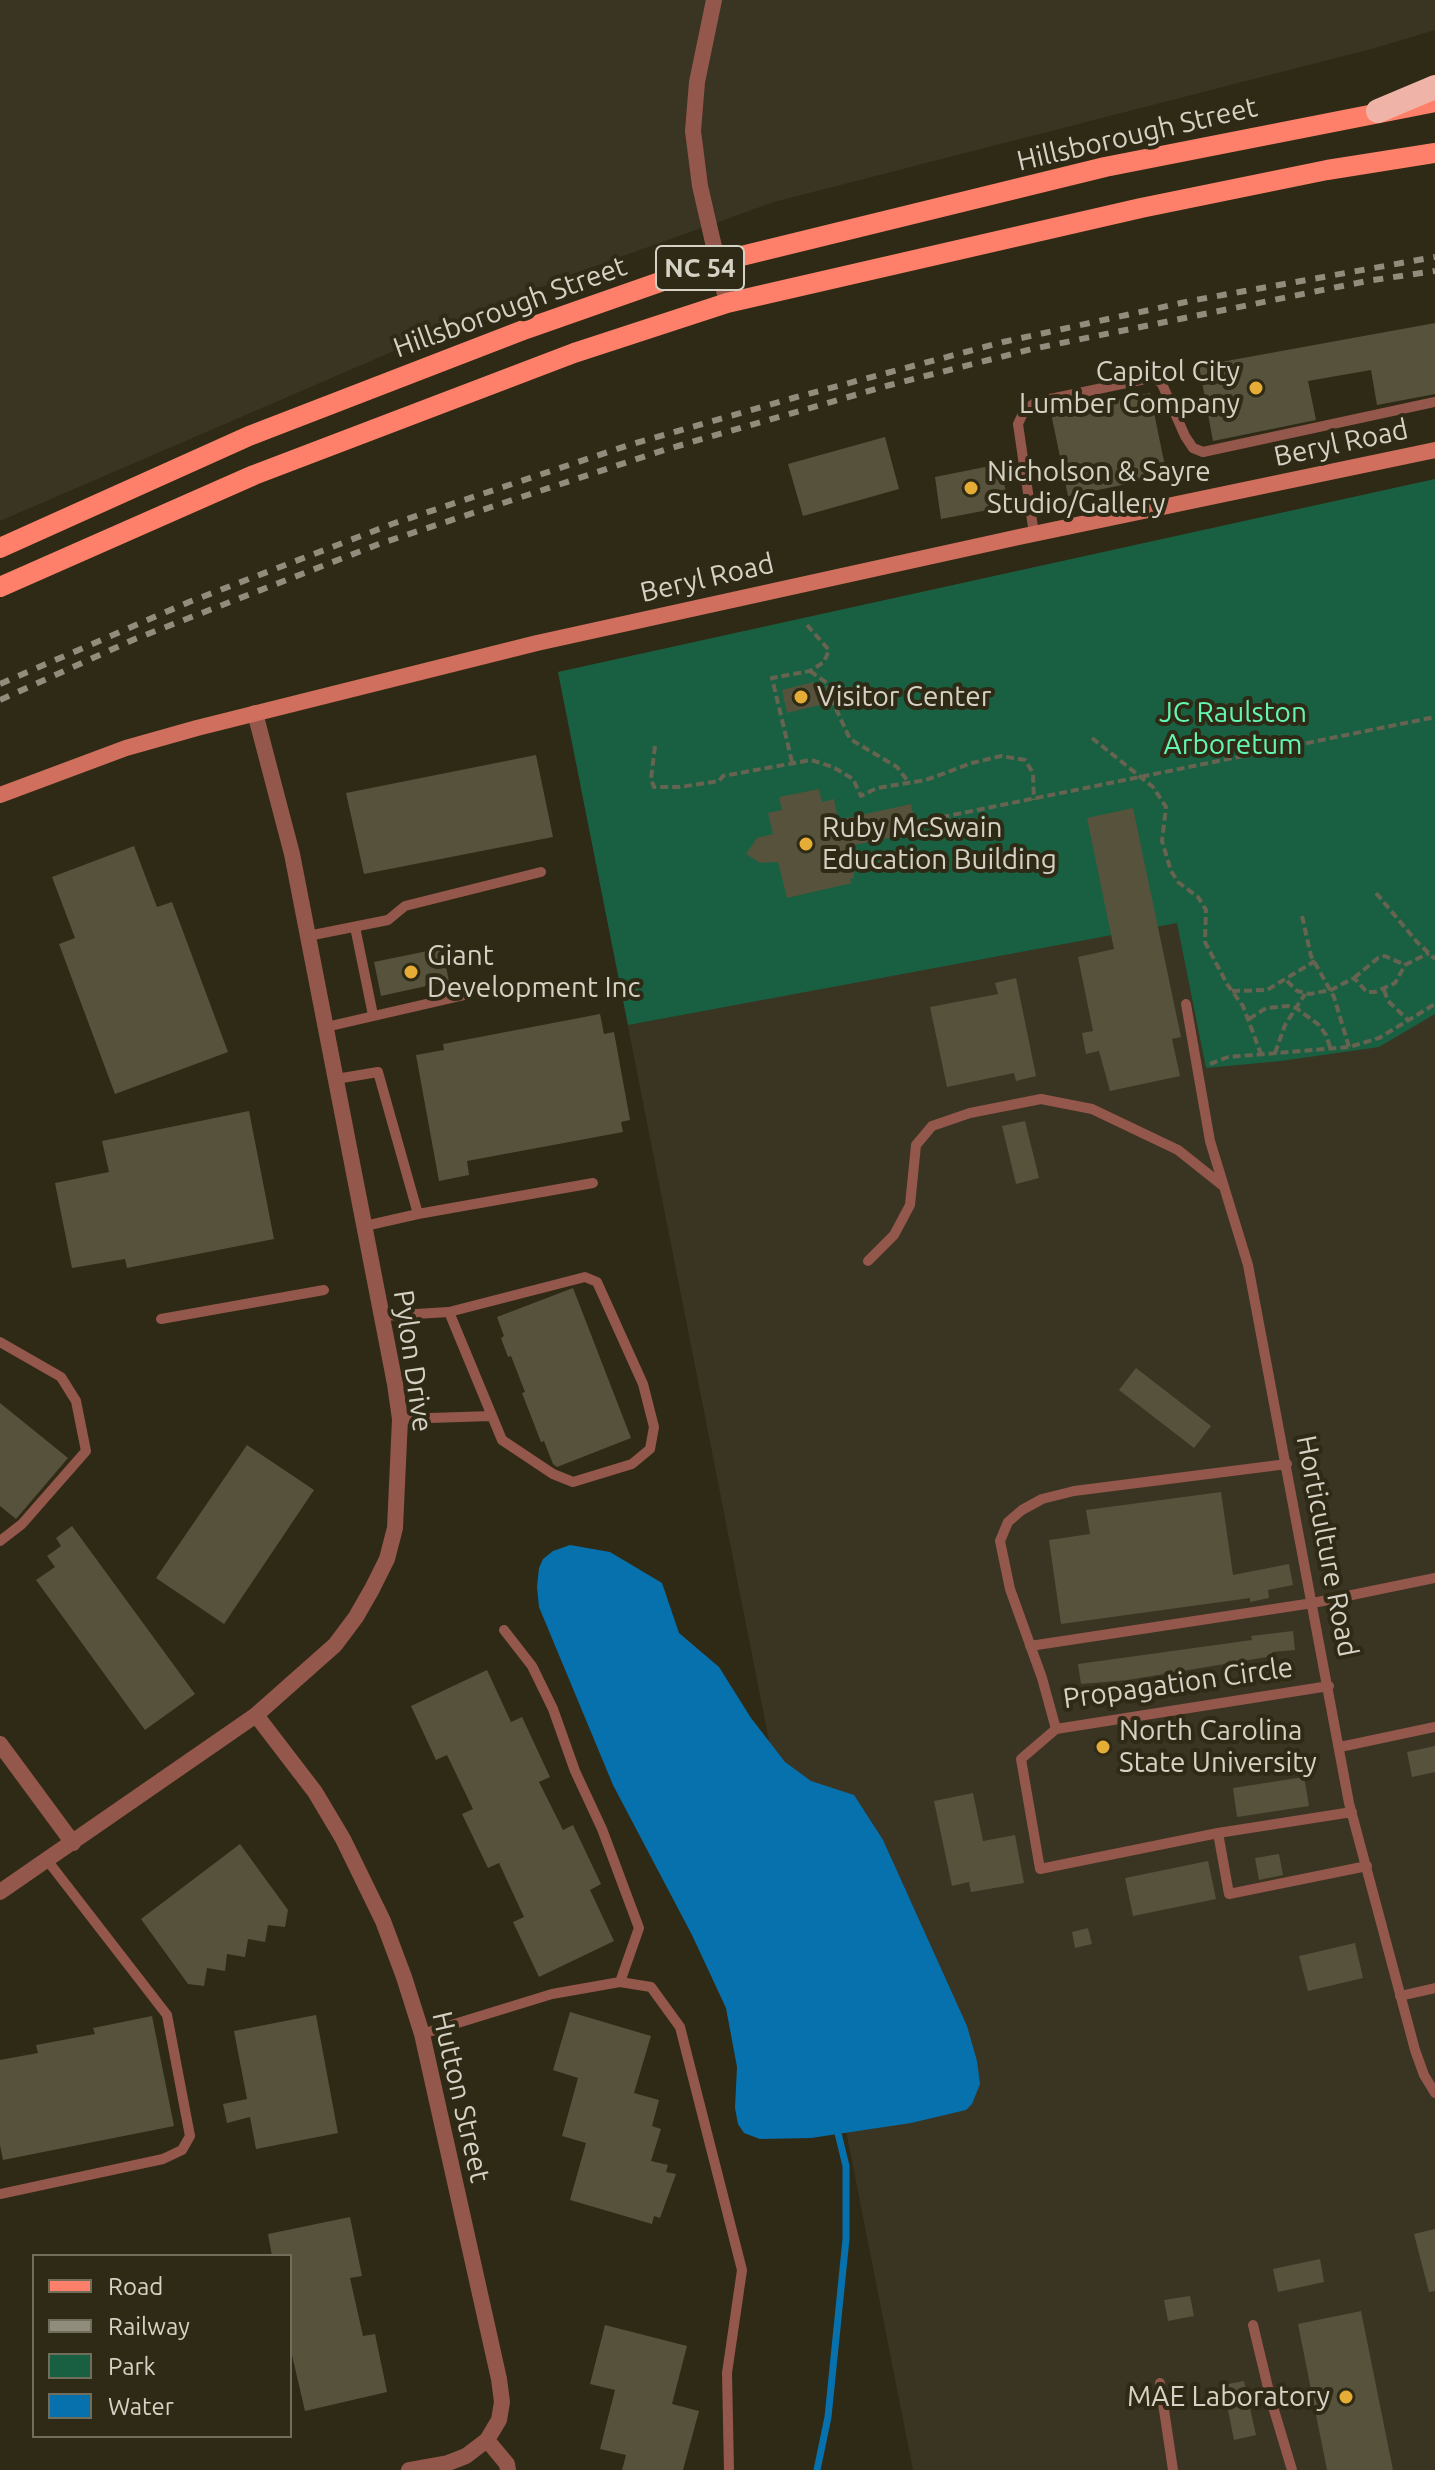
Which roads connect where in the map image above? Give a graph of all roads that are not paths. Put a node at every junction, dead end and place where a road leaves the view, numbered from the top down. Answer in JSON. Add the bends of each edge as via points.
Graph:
{"nodes":[{"id":1,"x":714,"y":0,"type":"edge"},
{"id":2,"x":1435,"y":87,"type":"edge"},
{"id":3,"x":1435,"y":102,"type":"edge"},
{"id":4,"x":1378,"y":111,"type":"junction"},
{"id":5,"x":1435,"y":153,"type":"edge"},
{"id":6,"x":717,"y":262,"type":"junction"},
{"id":7,"x":727,"y":303,"type":"junction"},
{"id":8,"x":1435,"y":402,"type":"edge"},
{"id":9,"x":1435,"y":450,"type":"edge"},
{"id":10,"x":1034,"y":534,"type":"junction"},
{"id":11,"x":0,"y":548,"type":"edge"},
{"id":12,"x":0,"y":587,"type":"edge"},
{"id":13,"x":255,"y":713,"type":"junction"},
{"id":14,"x":0,"y":795,"type":"edge"},
{"id":15,"x":541,"y":872,"type":"dead end"},
{"id":16,"x":355,"y":927,"type":"junction"},
{"id":17,"x":308,"y":936,"type":"junction"},
{"id":18,"x":465,"y":995,"type":"dead end"},
{"id":19,"x":1186,"y":1004,"type":"dead end"},
{"id":20,"x":373,"y":1015,"type":"junction"},
{"id":21,"x":326,"y":1027,"type":"junction"},
{"id":22,"x":336,"y":1079,"type":"junction"},
{"id":23,"x":593,"y":1183,"type":"dead end"},
{"id":24,"x":1222,"y":1185,"type":"junction"},
{"id":25,"x":418,"y":1214,"type":"junction"},
{"id":26,"x":365,"y":1226,"type":"junction"},
{"id":27,"x":868,"y":1261,"type":"dead end"},
{"id":28,"x":324,"y":1290,"type":"dead end"},
{"id":29,"x":449,"y":1312,"type":"junction"},
{"id":30,"x":382,"y":1316,"type":"junction"},
{"id":31,"x":161,"y":1319,"type":"dead end"},
{"id":32,"x":0,"y":1342,"type":"edge"},
{"id":33,"x":492,"y":1416,"type":"junction"},
{"id":34,"x":400,"y":1419,"type":"junction"},
{"id":35,"x":1287,"y":1464,"type":"junction"},
{"id":36,"x":0,"y":1541,"type":"edge"},
{"id":37,"x":1435,"y":1578,"type":"edge"},
{"id":38,"x":1313,"y":1603,"type":"junction"},
{"id":39,"x":504,"y":1630,"type":"dead end"},
{"id":40,"x":1030,"y":1646,"type":"junction"},
{"id":41,"x":1329,"y":1686,"type":"junction"},
{"id":42,"x":256,"y":1715,"type":"junction"},
{"id":43,"x":1435,"y":1727,"type":"edge"},
{"id":44,"x":1056,"y":1729,"type":"junction"},
{"id":45,"x":0,"y":1744,"type":"edge"},
{"id":46,"x":1340,"y":1747,"type":"junction"},
{"id":47,"x":1352,"y":1812,"type":"junction"},
{"id":48,"x":1218,"y":1833,"type":"junction"},
{"id":49,"x":73,"y":1843,"type":"junction"},
{"id":50,"x":47,"y":1860,"type":"junction"},
{"id":51,"x":1367,"y":1866,"type":"junction"},
{"id":52,"x":0,"y":1892,"type":"edge"},
{"id":53,"x":620,"y":1982,"type":"junction"},
{"id":54,"x":1435,"y":1988,"type":"edge"},
{"id":55,"x":1400,"y":1996,"type":"junction"},
{"id":56,"x":422,"y":2034,"type":"junction"},
{"id":57,"x":1435,"y":2093,"type":"edge"},
{"id":58,"x":0,"y":2194,"type":"edge"},
{"id":59,"x":1253,"y":2325,"type":"dead end"},
{"id":60,"x":1160,"y":2383,"type":"dead end"},
{"id":61,"x":487,"y":2440,"type":"junction"},
{"id":62,"x":409,"y":2470,"type":"edge"},
{"id":63,"x":508,"y":2470,"type":"edge"},
{"id":64,"x":729,"y":2470,"type":"edge"},
{"id":65,"x":1173,"y":2470,"type":"edge"},
{"id":66,"x":1292,"y":2470,"type":"edge"}],
"edges":[{"from":1,"to":6,"type":"street","via":[[693,131]]},
{"from":2,"to":4,"type":"highway"},
{"from":3,"to":4,"type":"main road","name":"Hillsborough Street","number":"NC 54"},
{"from":4,"to":6,"type":"main road","name":"Hillsborough Street","number":"NC 54","via":[[1105,167]]},
{"from":5,"to":7,"type":"main road","number":"NC 54","via":[[1141,208]]},
{"from":6,"to":7,"type":"street"},
{"from":6,"to":11,"type":"main road","name":"Hillsborough Street","number":"NC 54","via":[[249,436]]},
{"from":7,"to":12,"type":"main road","number":"NC 54","via":[[574,353],[254,475]]},
{"from":8,"to":10,"type":"lane","via":[[1203,452],[1185,436],[1155,377],[1036,402],[1018,424]]},
{"from":9,"to":10,"type":"street","name":"Beryl Road"},
{"from":10,"to":13,"type":"street","name":"Beryl Road","via":[[537,643]]},
{"from":13,"to":14,"type":"street","name":"Beryl Road","via":[[126,748]]},
{"from":13,"to":17,"type":"street","name":"Pylon Drive"},
{"from":15,"to":16,"type":"lane","via":[[405,906],[388,920]]},
{"from":16,"to":17,"type":"lane"},
{"from":16,"to":20,"type":"lane"},
{"from":17,"to":21,"type":"street","name":"Pylon Drive"},
{"from":18,"to":20,"type":"lane"},
{"from":19,"to":24,"type":"lane","name":"Horticulture Road","via":[[1200,1096]]},
{"from":20,"to":21,"type":"lane"},
{"from":21,"to":22,"type":"street","name":"Pylon Drive"},
{"from":22,"to":25,"type":"lane","via":[[378,1072]]},
{"from":22,"to":26,"type":"street","name":"Pylon Drive"},
{"from":23,"to":25,"type":"lane"},
{"from":24,"to":27,"type":"lane","via":[[1178,1150],[1092,1109],[1041,1099],[970,1113],[932,1126],[916,1145],[910,1205],[894,1235]]},
{"from":24,"to":35,"type":"lane","name":"Horticulture Road","via":[[1248,1265]]},
{"from":25,"to":26,"type":"lane"},
{"from":26,"to":30,"type":"street","name":"Pylon Drive"},
{"from":28,"to":31,"type":"lane"},
{"from":29,"to":30,"type":"lane"},
{"from":29,"to":33,"type":"lane"},
{"from":29,"to":33,"type":"lane","via":[[585,1277],[597,1282],[643,1384],[654,1427],[650,1449],[632,1464],[573,1482],[502,1440]]},
{"from":30,"to":34,"type":"street","name":"Pylon Drive"},
{"from":32,"to":36,"type":"lane","via":[[61,1377],[76,1401],[86,1451],[22,1524]]},
{"from":33,"to":34,"type":"lane"},
{"from":34,"to":42,"type":"street","name":"Pylon Drive","via":[[395,1528],[387,1559],[335,1645]]},
{"from":35,"to":38,"type":"lane","name":"Horticulture Road"},
{"from":35,"to":40,"type":"lane","name":"Propagation Circle","via":[[1074,1491],[1022,1510],[1008,1522],[1000,1541]]},
{"from":37,"to":38,"type":"lane"},
{"from":38,"to":40,"type":"lane"},
{"from":38,"to":41,"type":"lane","name":"Horticulture Road"},
{"from":39,"to":53,"type":"lane","via":[[532,1666],[553,1709],[639,1928]]},
{"from":40,"to":44,"type":"lane","name":"Propagation Circle"},
{"from":41,"to":44,"type":"lane","name":"Propagation Circle"},
{"from":41,"to":46,"type":"lane","name":"Horticulture Road"},
{"from":42,"to":49,"type":"street","name":"Pylon Drive"},
{"from":42,"to":56,"type":"street","name":"Hutton Street","via":[[315,1792],[343,1839],[383,1921]]},
{"from":43,"to":46,"type":"lane"},
{"from":44,"to":48,"type":"lane","via":[[1021,1759],[1040,1869]]},
{"from":45,"to":49,"type":"street"},
{"from":46,"to":47,"type":"lane","name":"Horticulture Road"},
{"from":47,"to":48,"type":"lane"},
{"from":47,"to":51,"type":"lane","name":"Horticulture Road"},
{"from":48,"to":51,"type":"lane","via":[[1229,1894]]},
{"from":49,"to":50,"type":"street","name":"Pylon Drive"},
{"from":50,"to":52,"type":"street","name":"Pylon Drive"},
{"from":50,"to":58,"type":"lane","via":[[167,2015],[190,2136],[182,2150],[163,2159]]},
{"from":51,"to":55,"type":"lane","name":"Horticulture Road"},
{"from":53,"to":56,"type":"lane","via":[[552,1994]]},
{"from":53,"to":64,"type":"lane","via":[[651,1987],[680,2027],[742,2270],[727,2373]]},
{"from":54,"to":55,"type":"lane"},
{"from":55,"to":57,"type":"lane","name":"Horticulture Road","via":[[1424,2075]]},
{"from":56,"to":61,"type":"street","name":"Hutton Street","via":[[499,2379],[499,2420]]},
{"from":59,"to":66,"type":"lane"},
{"from":60,"to":65,"type":"lane"},
{"from":61,"to":62,"type":"street","via":[[466,2456]]},
{"from":61,"to":63,"type":"street"}]}
